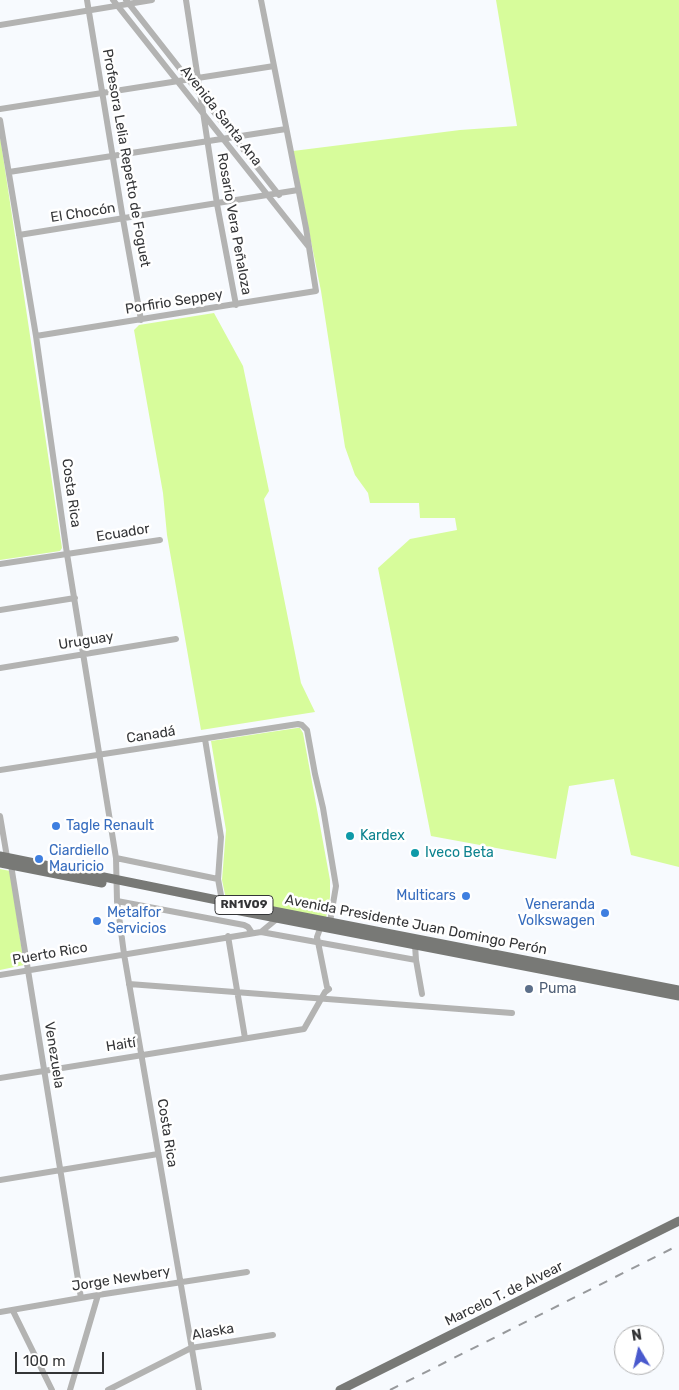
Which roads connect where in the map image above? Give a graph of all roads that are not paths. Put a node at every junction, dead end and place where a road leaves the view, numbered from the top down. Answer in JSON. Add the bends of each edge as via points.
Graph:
{"nodes":[{"id":1,"x":87,"y":0,"type":"edge"},
{"id":2,"x":112,"y":0,"type":"edge"},
{"id":3,"x":152,"y":0,"type":"edge"},
{"id":4,"x":186,"y":0,"type":"edge"},
{"id":5,"x":261,"y":0,"type":"edge"},
{"id":6,"x":128,"y":2,"type":"edge"},
{"id":7,"x":117,"y":6,"type":"junction"},
{"id":8,"x":89,"y":10,"type":"junction"},
{"id":9,"x":0,"y":25,"type":"edge"},
{"id":10,"x":274,"y":66,"type":"junction"},
{"id":11,"x":198,"y":78,"type":"junction"},
{"id":12,"x":189,"y":79,"type":"junction"},
{"id":13,"x":178,"y":81,"type":"junction"},
{"id":14,"x":102,"y":93,"type":"junction"},
{"id":15,"x":200,"y":93,"type":"junction"},
{"id":16,"x":0,"y":109,"type":"edge"},
{"id":17,"x":203,"y":112,"type":"junction"},
{"id":18,"x":0,"y":120,"type":"edge"},
{"id":19,"x":286,"y":129,"type":"junction"},
{"id":20,"x":235,"y":137,"type":"junction"},
{"id":21,"x":224,"y":138,"type":"junction"},
{"id":22,"x":207,"y":141,"type":"junction"},
{"id":23,"x":113,"y":156,"type":"junction"},
{"id":24,"x":9,"y":172,"type":"junction"},
{"id":25,"x":298,"y":190,"type":"junction"},
{"id":26,"x":279,"y":194,"type":"junction"},
{"id":27,"x":267,"y":196,"type":"junction"},
{"id":28,"x":218,"y":204,"type":"junction"},
{"id":29,"x":123,"y":219,"type":"junction"},
{"id":30,"x":19,"y":235,"type":"junction"},
{"id":31,"x":309,"y":247,"type":"junction"},
{"id":32,"x":236,"y":304,"type":"junction"},
{"id":33,"x":141,"y":320,"type":"junction"},
{"id":34,"x":36,"y":336,"type":"junction"},
{"id":35,"x":160,"y":540,"type":"dead end"},
{"id":36,"x":67,"y":554,"type":"junction"},
{"id":37,"x":0,"y":564,"type":"edge"},
{"id":38,"x":74,"y":598,"type":"junction"},
{"id":39,"x":0,"y":610,"type":"edge"},
{"id":40,"x":176,"y":640,"type":"dead end"},
{"id":41,"x":83,"y":654,"type":"junction"},
{"id":42,"x":0,"y":668,"type":"edge"},
{"id":43,"x":205,"y":739,"type":"junction"},
{"id":44,"x":99,"y":756,"type":"junction"},
{"id":45,"x":0,"y":770,"type":"edge"},
{"id":46,"x":0,"y":816,"type":"edge"},
{"id":47,"x":116,"y":858,"type":"junction"},
{"id":48,"x":5,"y":860,"type":"edge"},
{"id":49,"x":218,"y":879,"type":"junction"},
{"id":50,"x":116,"y":883,"type":"junction"},
{"id":51,"x":117,"y":901,"type":"junction"},
{"id":52,"x":222,"y":901,"type":"junction"},
{"id":53,"x":244,"y":912,"type":"junction"},
{"id":54,"x":278,"y":918,"type":"junction"},
{"id":55,"x":330,"y":922,"type":"junction"},
{"id":56,"x":244,"y":925,"type":"junction"},
{"id":57,"x":321,"y":926,"type":"junction"},
{"id":58,"x":261,"y":932,"type":"junction"},
{"id":59,"x":252,"y":933,"type":"junction"},
{"id":60,"x":228,"y":936,"type":"junction"},
{"id":61,"x":318,"y":942,"type":"junction"},
{"id":62,"x":415,"y":945,"type":"junction"},
{"id":63,"x":124,"y":954,"type":"junction"},
{"id":64,"x":416,"y":960,"type":"junction"},
{"id":65,"x":28,"y":970,"type":"junction"},
{"id":66,"x":0,"y":975,"type":"edge"},
{"id":67,"x":129,"y":984,"type":"junction"},
{"id":68,"x":679,"y":990,"type":"edge"},
{"id":69,"x":238,"y":992,"type":"junction"},
{"id":70,"x":422,"y":994,"type":"dead end"},
{"id":71,"x":679,"y":996,"type":"edge"},
{"id":72,"x":321,"y":998,"type":"junction"},
{"id":73,"x":512,"y":1013,"type":"dead end"},
{"id":74,"x":245,"y":1038,"type":"junction"},
{"id":75,"x":141,"y":1054,"type":"junction"},
{"id":76,"x":44,"y":1071,"type":"junction"},
{"id":77,"x":0,"y":1078,"type":"edge"},
{"id":78,"x":158,"y":1154,"type":"junction"},
{"id":79,"x":61,"y":1170,"type":"junction"},
{"id":80,"x":0,"y":1180,"type":"edge"},
{"id":81,"x":679,"y":1221,"type":"edge"},
{"id":82,"x":247,"y":1272,"type":"dead end"},
{"id":83,"x":179,"y":1282,"type":"junction"},
{"id":84,"x":98,"y":1295,"type":"junction"},
{"id":85,"x":80,"y":1298,"type":"junction"},
{"id":86,"x":12,"y":1311,"type":"junction"},
{"id":87,"x":0,"y":1312,"type":"edge"},
{"id":88,"x":273,"y":1335,"type":"dead end"},
{"id":89,"x":191,"y":1348,"type":"junction"},
{"id":90,"x":52,"y":1390,"type":"edge"},
{"id":91,"x":70,"y":1390,"type":"edge"},
{"id":92,"x":108,"y":1390,"type":"edge"},
{"id":93,"x":199,"y":1390,"type":"edge"},
{"id":94,"x":340,"y":1390,"type":"edge"}],
"edges":[{"from":1,"to":8,"type":"street","name":"Profesora Lelia Repetto de Foguet"},
{"from":2,"to":7,"type":"street","name":"Avenida Santa Ana"},
{"from":3,"to":6,"type":"street"},
{"from":4,"to":11,"type":"street","name":"Rosario Vera Peñaloza"},
{"from":5,"to":10,"type":"street"},
{"from":6,"to":7,"type":"street"},
{"from":6,"to":12,"type":"street","name":"Avenida Santa Ana"},
{"from":7,"to":8,"type":"street"},
{"from":7,"to":13,"type":"street","name":"Avenida Santa Ana"},
{"from":8,"to":9,"type":"street"},
{"from":8,"to":14,"type":"street","name":"Profesora Lelia Repetto de Foguet"},
{"from":10,"to":11,"type":"street"},
{"from":10,"to":19,"type":"street"},
{"from":11,"to":12,"type":"street"},
{"from":11,"to":15,"type":"street","name":"Rosario Vera Peñaloza"},
{"from":12,"to":13,"type":"street"},
{"from":12,"to":15,"type":"street","name":"Avenida Santa Ana"},
{"from":13,"to":14,"type":"street"},
{"from":13,"to":17,"type":"street","name":"Avenida Santa Ana"},
{"from":14,"to":16,"type":"street"},
{"from":14,"to":23,"type":"street","name":"Profesora Lelia Repetto de Foguet"},
{"from":15,"to":17,"type":"street","name":"Rosario Vera Peñaloza"},
{"from":15,"to":20,"type":"street","name":"Avenida Santa Ana"},
{"from":17,"to":21,"type":"street","name":"Avenida Santa Ana"},
{"from":17,"to":22,"type":"street","name":"Rosario Vera Peñaloza"},
{"from":18,"to":24,"type":"street","name":"Costa Rica"},
{"from":19,"to":20,"type":"street"},
{"from":19,"to":25,"type":"street"},
{"from":20,"to":21,"type":"street"},
{"from":20,"to":26,"type":"street","name":"Avenida Santa Ana"},
{"from":21,"to":22,"type":"street"},
{"from":21,"to":27,"type":"street","name":"Avenida Santa Ana"},
{"from":22,"to":23,"type":"street"},
{"from":22,"to":28,"type":"street","name":"Rosario Vera Peñaloza"},
{"from":23,"to":24,"type":"street"},
{"from":23,"to":29,"type":"street","name":"Profesora Lelia Repetto de Foguet"},
{"from":24,"to":30,"type":"street","name":"Costa Rica"},
{"from":25,"to":26,"type":"street","name":"El Chocón"},
{"from":25,"to":31,"type":"street"},
{"from":26,"to":27,"type":"street","name":"El Chocón"},
{"from":27,"to":28,"type":"street","name":"El Chocón"},
{"from":27,"to":31,"type":"street","name":"Avenida Santa Ana"},
{"from":28,"to":29,"type":"street","name":"El Chocón"},
{"from":28,"to":32,"type":"street","name":"Rosario Vera Peñaloza"},
{"from":29,"to":30,"type":"street","name":"El Chocón"},
{"from":29,"to":33,"type":"street","name":"Profesora Lelia Repetto de Foguet"},
{"from":30,"to":34,"type":"street","name":"Costa Rica"},
{"from":31,"to":32,"type":"street","name":"Porfirio Seppey","via":[[316,291]]},
{"from":32,"to":33,"type":"street","name":"Porfirio Seppey"},
{"from":33,"to":34,"type":"street","name":"Porfirio Seppey"},
{"from":34,"to":36,"type":"street","name":"Costa Rica"},
{"from":35,"to":36,"type":"street","name":"Ecuador"},
{"from":36,"to":37,"type":"street","name":"Ecuador"},
{"from":36,"to":38,"type":"street","name":"Costa Rica"},
{"from":38,"to":39,"type":"street"},
{"from":38,"to":41,"type":"street","name":"Costa Rica"},
{"from":40,"to":41,"type":"street","name":"Uruguay"},
{"from":41,"to":42,"type":"street","name":"Uruguay"},
{"from":41,"to":44,"type":"street","name":"Costa Rica"},
{"from":43,"to":44,"type":"street","name":"Canadá"},
{"from":43,"to":49,"type":"street","via":[[221,837]]},
{"from":43,"to":55,"type":"street","name":"Canadá","via":[[298,724],[305,727],[324,808],[336,886]]},
{"from":44,"to":45,"type":"street","name":"Canadá"},
{"from":44,"to":47,"type":"street","name":"Costa Rica"},
{"from":46,"to":48,"type":"street","name":"Venezuela"},
{"from":47,"to":49,"type":"street"},
{"from":47,"to":50,"type":"street","name":"Costa Rica"},
{"from":48,"to":50,"type":"main road","name":"Avenida Presidente Juan Domingo Perón","number":"RN1V09"},
{"from":48,"to":65,"type":"street","name":"Venezuela"},
{"from":49,"to":52,"type":"street"},
{"from":50,"to":51,"type":"street","name":"Costa Rica"},
{"from":50,"to":52,"type":"main road","name":"Avenida Presidente Juan Domingo Perón","number":"RN1V09"},
{"from":50,"to":53,"type":"main road","name":"Avenida Presidente Juan Domingo Perón","number":"RN1V09"},
{"from":51,"to":56,"type":"street"},
{"from":51,"to":63,"type":"street","name":"Costa Rica"},
{"from":52,"to":55,"type":"main road","name":"Avenida Presidente Juan Domingo Perón","number":"RN1V09"},
{"from":53,"to":54,"type":"main road","name":"Avenida Presidente Juan Domingo Perón","number":"RN1V09"},
{"from":53,"to":56,"type":"street"},
{"from":54,"to":57,"type":"main road","name":"Avenida Presidente Juan Domingo Perón","number":"RN1V09"},
{"from":54,"to":58,"type":"street"},
{"from":55,"to":68,"type":"main road","name":"Avenida Presidente Juan Domingo Perón","number":"RN1V09"},
{"from":56,"to":59,"type":"street"},
{"from":57,"to":61,"type":"street"},
{"from":57,"to":62,"type":"main road","name":"Avenida Presidente Juan Domingo Perón","number":"RN1V09"},
{"from":58,"to":59,"type":"street","name":"Puerto Rico"},
{"from":58,"to":61,"type":"street","name":"Puerto Rico"},
{"from":59,"to":60,"type":"street","name":"Puerto Rico"},
{"from":60,"to":63,"type":"street","name":"Puerto Rico"},
{"from":60,"to":69,"type":"street"},
{"from":61,"to":64,"type":"street","name":"Puerto Rico"},
{"from":61,"to":72,"type":"street","via":[[328,988]]},
{"from":62,"to":64,"type":"street"},
{"from":62,"to":71,"type":"main road","name":"Avenida Presidente Juan Domingo Perón","number":"RN1V09"},
{"from":63,"to":65,"type":"street","name":"Puerto Rico"},
{"from":63,"to":67,"type":"street","name":"Costa Rica"},
{"from":64,"to":70,"type":"street"},
{"from":65,"to":66,"type":"street","name":"Puerto Rico"},
{"from":65,"to":76,"type":"street","name":"Venezuela"},
{"from":67,"to":69,"type":"street"},
{"from":67,"to":75,"type":"street","name":"Costa Rica"},
{"from":69,"to":72,"type":"street"},
{"from":69,"to":74,"type":"street"},
{"from":72,"to":73,"type":"street"},
{"from":72,"to":74,"type":"street","name":"Haití","via":[[304,1030]]},
{"from":74,"to":75,"type":"street","name":"Haití"},
{"from":75,"to":76,"type":"street","name":"Haití"},
{"from":75,"to":78,"type":"street","name":"Costa Rica"},
{"from":76,"to":77,"type":"street","name":"Haití"},
{"from":76,"to":79,"type":"street","name":"Venezuela"},
{"from":78,"to":79,"type":"street"},
{"from":78,"to":83,"type":"street","name":"Costa Rica"},
{"from":79,"to":80,"type":"street"},
{"from":79,"to":85,"type":"street","name":"Venezuela"},
{"from":81,"to":94,"type":"main road","name":"Marcelo T. de Alvear"},
{"from":82,"to":83,"type":"street","name":"Jorge Newbery"},
{"from":83,"to":84,"type":"street","name":"Jorge Newbery"},
{"from":83,"to":89,"type":"street","name":"Costa Rica"},
{"from":84,"to":85,"type":"street","name":"Jorge Newbery"},
{"from":84,"to":91,"type":"street"},
{"from":85,"to":86,"type":"street","name":"Jorge Newbery"},
{"from":86,"to":87,"type":"street","name":"Jorge Newbery"},
{"from":86,"to":90,"type":"street"},
{"from":88,"to":89,"type":"street","name":"Alaska"},
{"from":89,"to":92,"type":"street","name":"Alaska"},
{"from":89,"to":93,"type":"street","name":"Costa Rica"}]}
